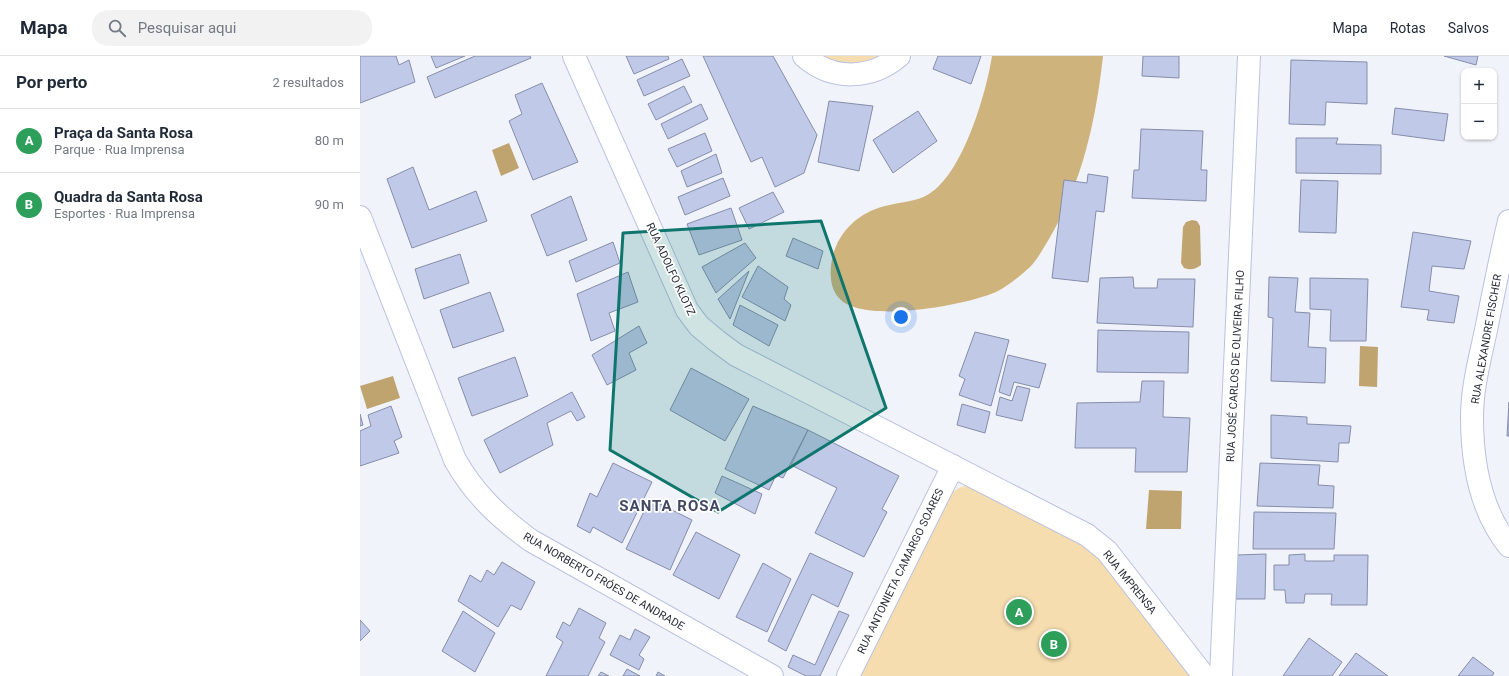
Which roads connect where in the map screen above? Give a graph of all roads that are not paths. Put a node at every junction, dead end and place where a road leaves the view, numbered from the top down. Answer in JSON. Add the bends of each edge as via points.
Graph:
{"nodes":[{"id":1,"x":574,"y":56,"type":"edge"},
{"id":2,"x":804,"y":56,"type":"edge"},
{"id":3,"x":899,"y":56,"type":"edge"},
{"id":4,"x":1249,"y":56,"type":"edge"},
{"id":5,"x":360,"y":217,"type":"edge"},
{"id":6,"x":1509,"y":221,"type":"edge"},
{"id":7,"x":952,"y":466,"type":"junction"},
{"id":8,"x":1509,"y":546,"type":"edge"},
{"id":9,"x":772,"y":676,"type":"edge"},
{"id":10,"x":848,"y":676,"type":"edge"},
{"id":11,"x":1204,"y":676,"type":"edge"},
{"id":12,"x":1221,"y":676,"type":"edge"}],
"edges":[{"from":1,"to":7,"type":"street","name":"RUA ADOLFO KLOTZ","via":[[687,310],[699,326],[736,355]]},
{"from":2,"to":3,"type":"street","via":[[822,68],[845,75],[870,72]]},
{"from":4,"to":12,"type":"street","name":"RUA JOSÉ CARLOS DE OLIVEIRA FILHO"},
{"from":5,"to":9,"type":"street","name":"RUA NORBERTO FRÓES DE ANDRADE","via":[[454,460],[476,491],[502,519],[530,540]]},
{"from":6,"to":8,"type":"street","name":"RUA ALEXANDRE FISCHER","via":[[1478,370],[1472,417],[1476,473],[1486,506],[1502,538]]},
{"from":7,"to":10,"type":"street","name":"RUA ANTONIETA CAMARGO SOARES"},
{"from":7,"to":11,"type":"street","name":"RUA IMPRENSA","via":[[1087,535],[1107,551]]}]}
